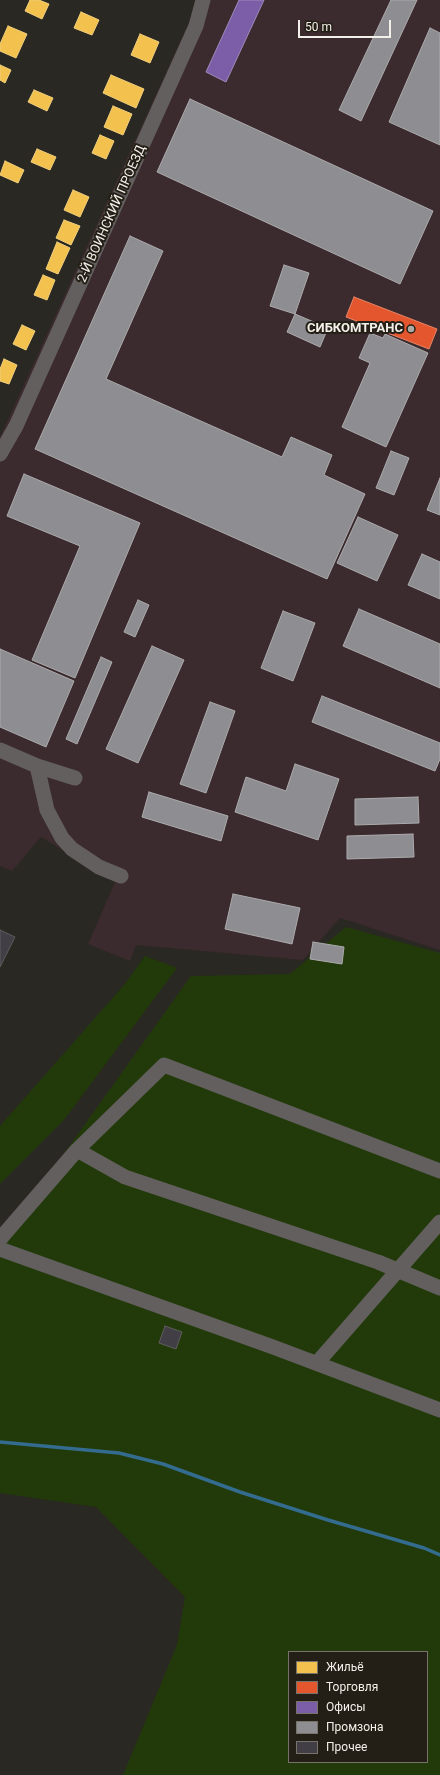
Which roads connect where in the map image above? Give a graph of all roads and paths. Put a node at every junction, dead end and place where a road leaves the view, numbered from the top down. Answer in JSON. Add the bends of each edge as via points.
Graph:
{"nodes":[{"id":1,"x":203,"y":0,"type":"edge"},
{"id":2,"x":0,"y":454,"type":"edge"},
{"id":3,"x":0,"y":750,"type":"edge"},
{"id":4,"x":37,"y":766,"type":"junction"},
{"id":5,"x":75,"y":778,"type":"dead end"},
{"id":6,"x":121,"y":876,"type":"dead end"},
{"id":7,"x":77,"y":1150,"type":"junction"},
{"id":8,"x":440,"y":1171,"type":"edge"},
{"id":9,"x":440,"y":1222,"type":"edge"},
{"id":10,"x":0,"y":1239,"type":"edge"},
{"id":11,"x":0,"y":1249,"type":"edge"},
{"id":12,"x":398,"y":1270,"type":"junction"},
{"id":13,"x":440,"y":1288,"type":"edge"},
{"id":14,"x":317,"y":1363,"type":"junction"},
{"id":15,"x":440,"y":1410,"type":"edge"}],
"edges":[{"from":1,"to":2,"type":"street","name":"2-Й ВОИНСКИЙ ПРОЕЗД","via":[[193,34],[16,426]]},
{"from":3,"to":4,"type":"street"},
{"from":4,"to":5,"type":"street"},
{"from":4,"to":6,"type":"street","via":[[47,810],[62,838],[72,849],[99,867]]},
{"from":7,"to":8,"type":"street","via":[[164,1065]]},
{"from":7,"to":10,"type":"street"},
{"from":7,"to":12,"type":"street","via":[[124,1176]]},
{"from":9,"to":12,"type":"street"},
{"from":11,"to":14,"type":"street"},
{"from":12,"to":13,"type":"street"},
{"from":12,"to":14,"type":"street"},
{"from":14,"to":15,"type":"street"}]}
